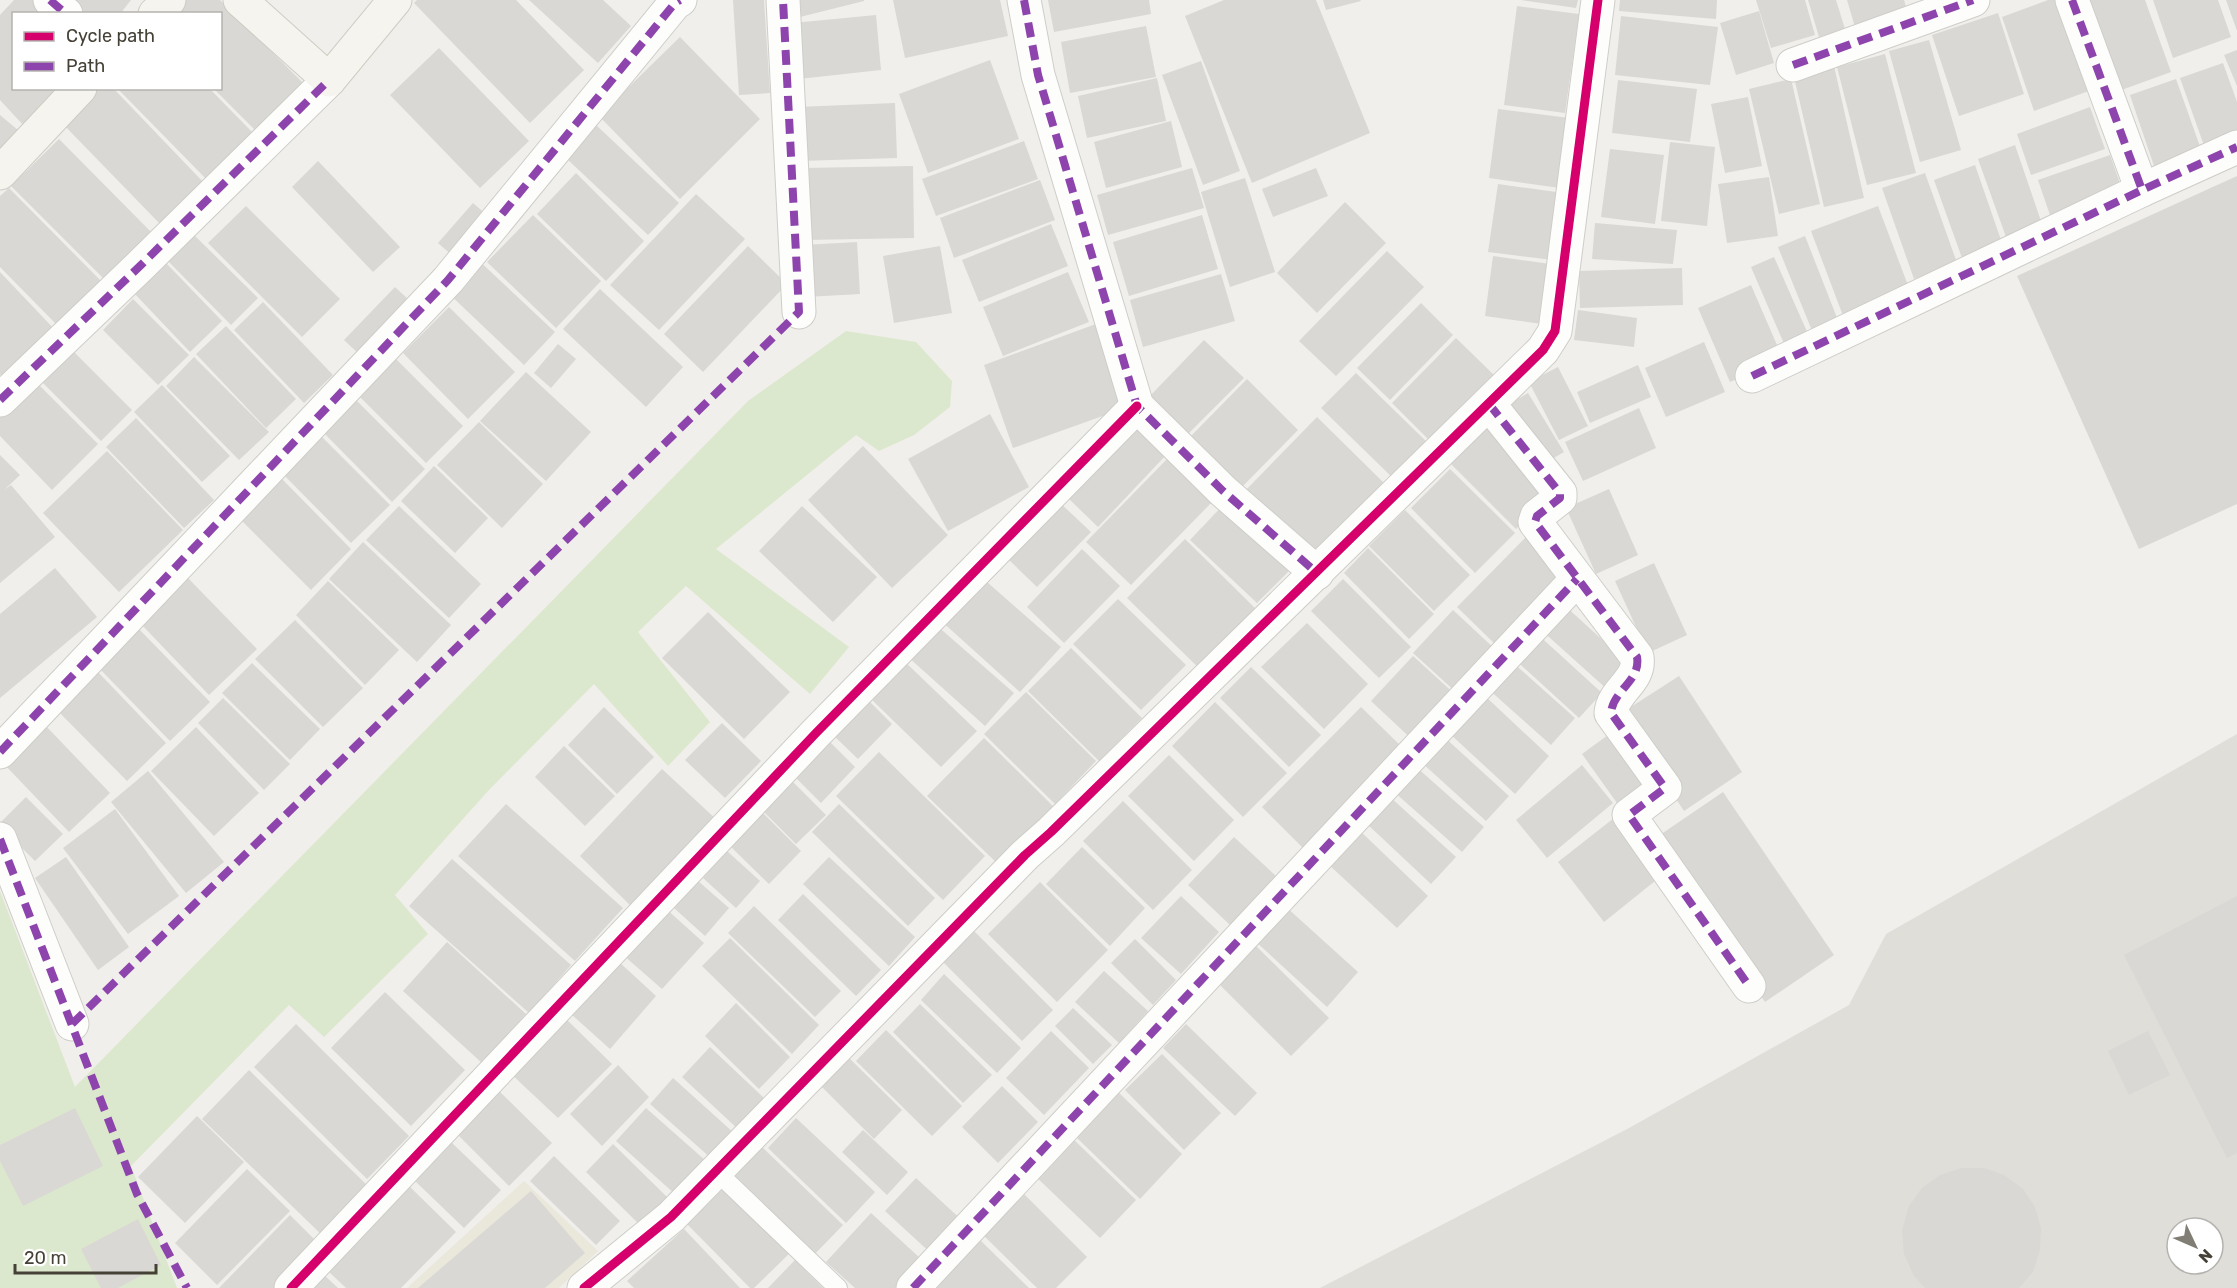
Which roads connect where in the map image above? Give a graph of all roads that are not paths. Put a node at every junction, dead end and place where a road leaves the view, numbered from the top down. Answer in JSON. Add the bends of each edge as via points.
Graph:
{"nodes":[{"id":1,"x":50,"y":0,"type":"edge"},
{"id":2,"x":169,"y":0,"type":"edge"},
{"id":3,"x":240,"y":0,"type":"edge"},
{"id":4,"x":395,"y":0,"type":"edge"},
{"id":5,"x":680,"y":0,"type":"edge"},
{"id":6,"x":783,"y":0,"type":"edge"},
{"id":7,"x":1024,"y":0,"type":"edge"},
{"id":8,"x":1598,"y":0,"type":"edge"},
{"id":9,"x":1973,"y":0,"type":"edge"},
{"id":10,"x":2072,"y":0,"type":"edge"},
{"id":11,"x":64,"y":12,"type":"edge"},
{"id":12,"x":157,"y":12,"type":"edge"},
{"id":13,"x":1793,"y":65,"type":"dead end"},
{"id":14,"x":329,"y":80,"type":"junction"},
{"id":15,"x":78,"y":90,"type":"edge"},
{"id":16,"x":2237,"y":147,"type":"edge"},
{"id":17,"x":0,"y":173,"type":"edge"},
{"id":18,"x":2142,"y":190,"type":"junction"},
{"id":19,"x":799,"y":312,"type":"dead end"},
{"id":20,"x":1752,"y":376,"type":"dead end"},
{"id":21,"x":0,"y":400,"type":"edge"},
{"id":22,"x":1489,"y":404,"type":"junction"},
{"id":23,"x":1137,"y":406,"type":"junction"},
{"id":24,"x":1317,"y":573,"type":"junction"},
{"id":25,"x":1577,"y":579,"type":"junction"},
{"id":26,"x":0,"y":752,"type":"edge"},
{"id":27,"x":0,"y":839,"type":"edge"},
{"id":28,"x":1749,"y":986,"type":"dead end"},
{"id":29,"x":72,"y":1024,"type":"dead end"},
{"id":30,"x":716,"y":1171,"type":"junction"},
{"id":31,"x":291,"y":1288,"type":"edge"},
{"id":32,"x":584,"y":1288,"type":"edge"},
{"id":33,"x":838,"y":1288,"type":"edge"},
{"id":34,"x":913,"y":1288,"type":"edge"}],
"edges":[{"from":1,"to":11,"type":"street"},
{"from":2,"to":12,"type":"street"},
{"from":3,"to":14,"type":"street"},
{"from":4,"to":14,"type":"street"},
{"from":5,"to":26,"type":"street","via":[[448,280]]},
{"from":6,"to":19,"type":"street"},
{"from":7,"to":23,"type":"street","via":[[1038,75]]},
{"from":8,"to":22,"type":"street","via":[[1555,331],[1543,350]]},
{"from":9,"to":13,"type":"street"},
{"from":10,"to":18,"type":"street"},
{"from":14,"to":21,"type":"street"},
{"from":15,"to":17,"type":"street"},
{"from":16,"to":18,"type":"street"},
{"from":18,"to":20,"type":"street"},
{"from":22,"to":24,"type":"street"},
{"from":22,"to":25,"type":"street","via":[[1560,493],[1560,498],[1535,522]]},
{"from":23,"to":24,"type":"street","via":[[1223,491]]},
{"from":23,"to":31,"type":"street","via":[[816,733]]},
{"from":24,"to":30,"type":"street","via":[[1025,855]]},
{"from":25,"to":28,"type":"street","via":[[1637,657],[1636,674],[1615,700],[1611,713],[1665,788],[1629,815]]},
{"from":25,"to":34,"type":"street"},
{"from":27,"to":29,"type":"street"},
{"from":30,"to":32,"type":"street","via":[[671,1217]]},
{"from":30,"to":33,"type":"lane"}]}
